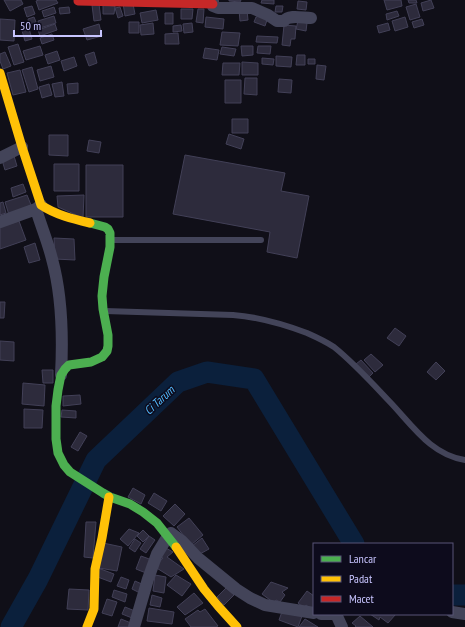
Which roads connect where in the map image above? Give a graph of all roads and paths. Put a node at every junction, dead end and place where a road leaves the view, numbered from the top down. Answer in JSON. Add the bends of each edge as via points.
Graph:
{"nodes":[{"id":1,"x":78,"y":1,"type":"edge"},
{"id":2,"x":213,"y":2,"type":"edge"},
{"id":3,"x":311,"y":18,"type":"dead end"},
{"id":4,"x":0,"y":73,"type":"edge"},
{"id":5,"x":22,"y":147,"type":"junction"},
{"id":6,"x":0,"y":158,"type":"edge"},
{"id":7,"x":38,"y":207,"type":"junction"},
{"id":8,"x":0,"y":222,"type":"edge"},
{"id":9,"x":111,"y":240,"type":"junction"},
{"id":10,"x":262,"y":240,"type":"dead end"},
{"id":11,"x":103,"y":311,"type":"junction"},
{"id":12,"x":61,"y":375,"type":"junction"},
{"id":13,"x":465,"y":460,"type":"edge"},
{"id":14,"x":107,"y":496,"type":"junction"},
{"id":15,"x":160,"y":526,"type":"junction"},
{"id":16,"x":168,"y":536,"type":"junction"},
{"id":17,"x":453,"y":612,"type":"edge"},
{"id":18,"x":313,"y":613,"type":"edge"},
{"id":19,"x":465,"y":614,"type":"edge"},
{"id":20,"x":335,"y":615,"type":"edge"},
{"id":21,"x":87,"y":627,"type":"edge"},
{"id":22,"x":134,"y":627,"type":"edge"},
{"id":23,"x":237,"y":627,"type":"edge"},
{"id":24,"x":342,"y":627,"type":"edge"}],
"edges":[{"from":1,"to":2,"type":"street"},
{"from":2,"to":3,"type":"street","via":[[214,6],[219,8],[252,8],[278,21],[284,21],[286,18]]},
{"from":4,"to":5,"type":"street"},
{"from":5,"to":6,"type":"street"},
{"from":5,"to":7,"type":"street"},
{"from":7,"to":8,"type":"street"},
{"from":7,"to":9,"type":"street","via":[[103,226],[110,232]]},
{"from":7,"to":12,"type":"street","via":[[52,259],[60,307]]},
{"from":9,"to":10,"type":"lane"},
{"from":9,"to":11,"type":"street","via":[[103,282]]},
{"from":11,"to":12,"type":"street","via":[[109,340],[105,354],[95,361],[71,364]]},
{"from":11,"to":13,"type":"lane","via":[[251,317],[294,328],[319,338],[349,359],[426,441],[450,456]]},
{"from":12,"to":14,"type":"street","via":[[56,406],[56,444],[60,459],[69,472]]},
{"from":14,"to":15,"type":"street","via":[[129,503]]},
{"from":14,"to":21,"type":"street","via":[[102,538],[94,569],[94,609]]},
{"from":15,"to":16,"type":"street"},
{"from":15,"to":18,"type":"street","via":[[177,537],[198,558],[250,598],[265,605]]},
{"from":16,"to":22,"type":"street","via":[[157,554]]},
{"from":16,"to":23,"type":"street","via":[[212,600]]},
{"from":17,"to":19,"type":"street"},
{"from":20,"to":24,"type":"street"}]}
